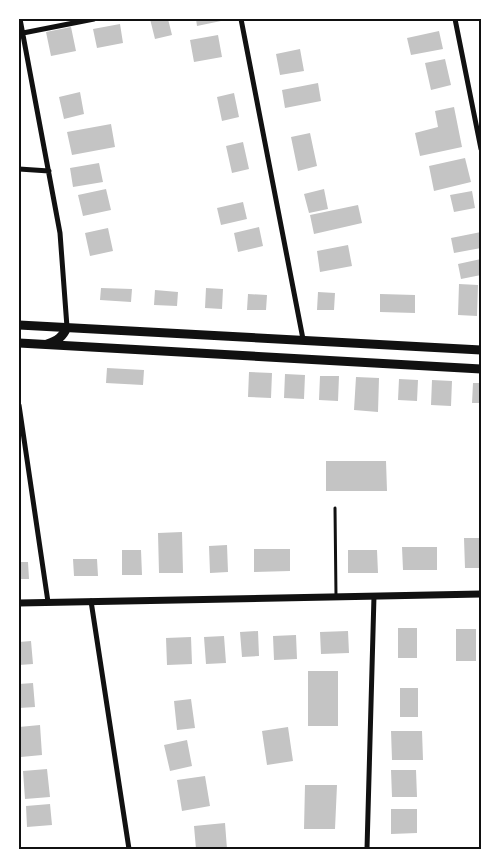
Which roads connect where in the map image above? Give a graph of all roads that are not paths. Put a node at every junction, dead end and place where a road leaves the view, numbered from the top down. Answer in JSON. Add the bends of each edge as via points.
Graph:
{"nodes":[{"id":1,"x":20,"y":19,"type":"edge"},
{"id":2,"x":94,"y":19,"type":"edge"},
{"id":3,"x":241,"y":19,"type":"edge"},
{"id":4,"x":455,"y":19,"type":"edge"},
{"id":5,"x":23,"y":33,"type":"junction"},
{"id":6,"x":481,"y":149,"type":"edge"},
{"id":7,"x":19,"y":169,"type":"edge"},
{"id":8,"x":49,"y":170,"type":"junction"},
{"id":9,"x":19,"y":325,"type":"edge"},
{"id":10,"x":67,"y":328,"type":"junction"},
{"id":11,"x":303,"y":340,"type":"junction"},
{"id":12,"x":19,"y":343,"type":"edge"},
{"id":13,"x":45,"y":344,"type":"junction"},
{"id":14,"x":481,"y":350,"type":"edge"},
{"id":15,"x":481,"y":369,"type":"edge"},
{"id":16,"x":19,"y":405,"type":"edge"},
{"id":17,"x":335,"y":508,"type":"dead end"},
{"id":18,"x":481,"y":594,"type":"edge"},
{"id":19,"x":336,"y":596,"type":"junction"},
{"id":20,"x":374,"y":596,"type":"junction"},
{"id":21,"x":91,"y":601,"type":"junction"},
{"id":22,"x":48,"y":602,"type":"junction"},
{"id":23,"x":19,"y":603,"type":"edge"},
{"id":24,"x":129,"y":849,"type":"edge"},
{"id":25,"x":367,"y":849,"type":"edge"}],
"edges":[{"from":1,"to":5,"type":"street"},
{"from":2,"to":5,"type":"street"},
{"from":3,"to":11,"type":"street"},
{"from":4,"to":6,"type":"street"},
{"from":5,"to":8,"type":"street"},
{"from":7,"to":8,"type":"street"},
{"from":8,"to":10,"type":"street","via":[[60,233]]},
{"from":9,"to":10,"type":"main road"},
{"from":10,"to":11,"type":"main road"},
{"from":10,"to":13,"type":"main road","via":[[60,338]]},
{"from":11,"to":14,"type":"main road"},
{"from":12,"to":13,"type":"main road"},
{"from":13,"to":15,"type":"main road"},
{"from":16,"to":22,"type":"street"},
{"from":17,"to":19,"type":"lane"},
{"from":18,"to":20,"type":"street"},
{"from":19,"to":20,"type":"street"},
{"from":19,"to":21,"type":"street"},
{"from":20,"to":25,"type":"street"},
{"from":21,"to":22,"type":"street"},
{"from":21,"to":24,"type":"street"},
{"from":22,"to":23,"type":"street"}]}
